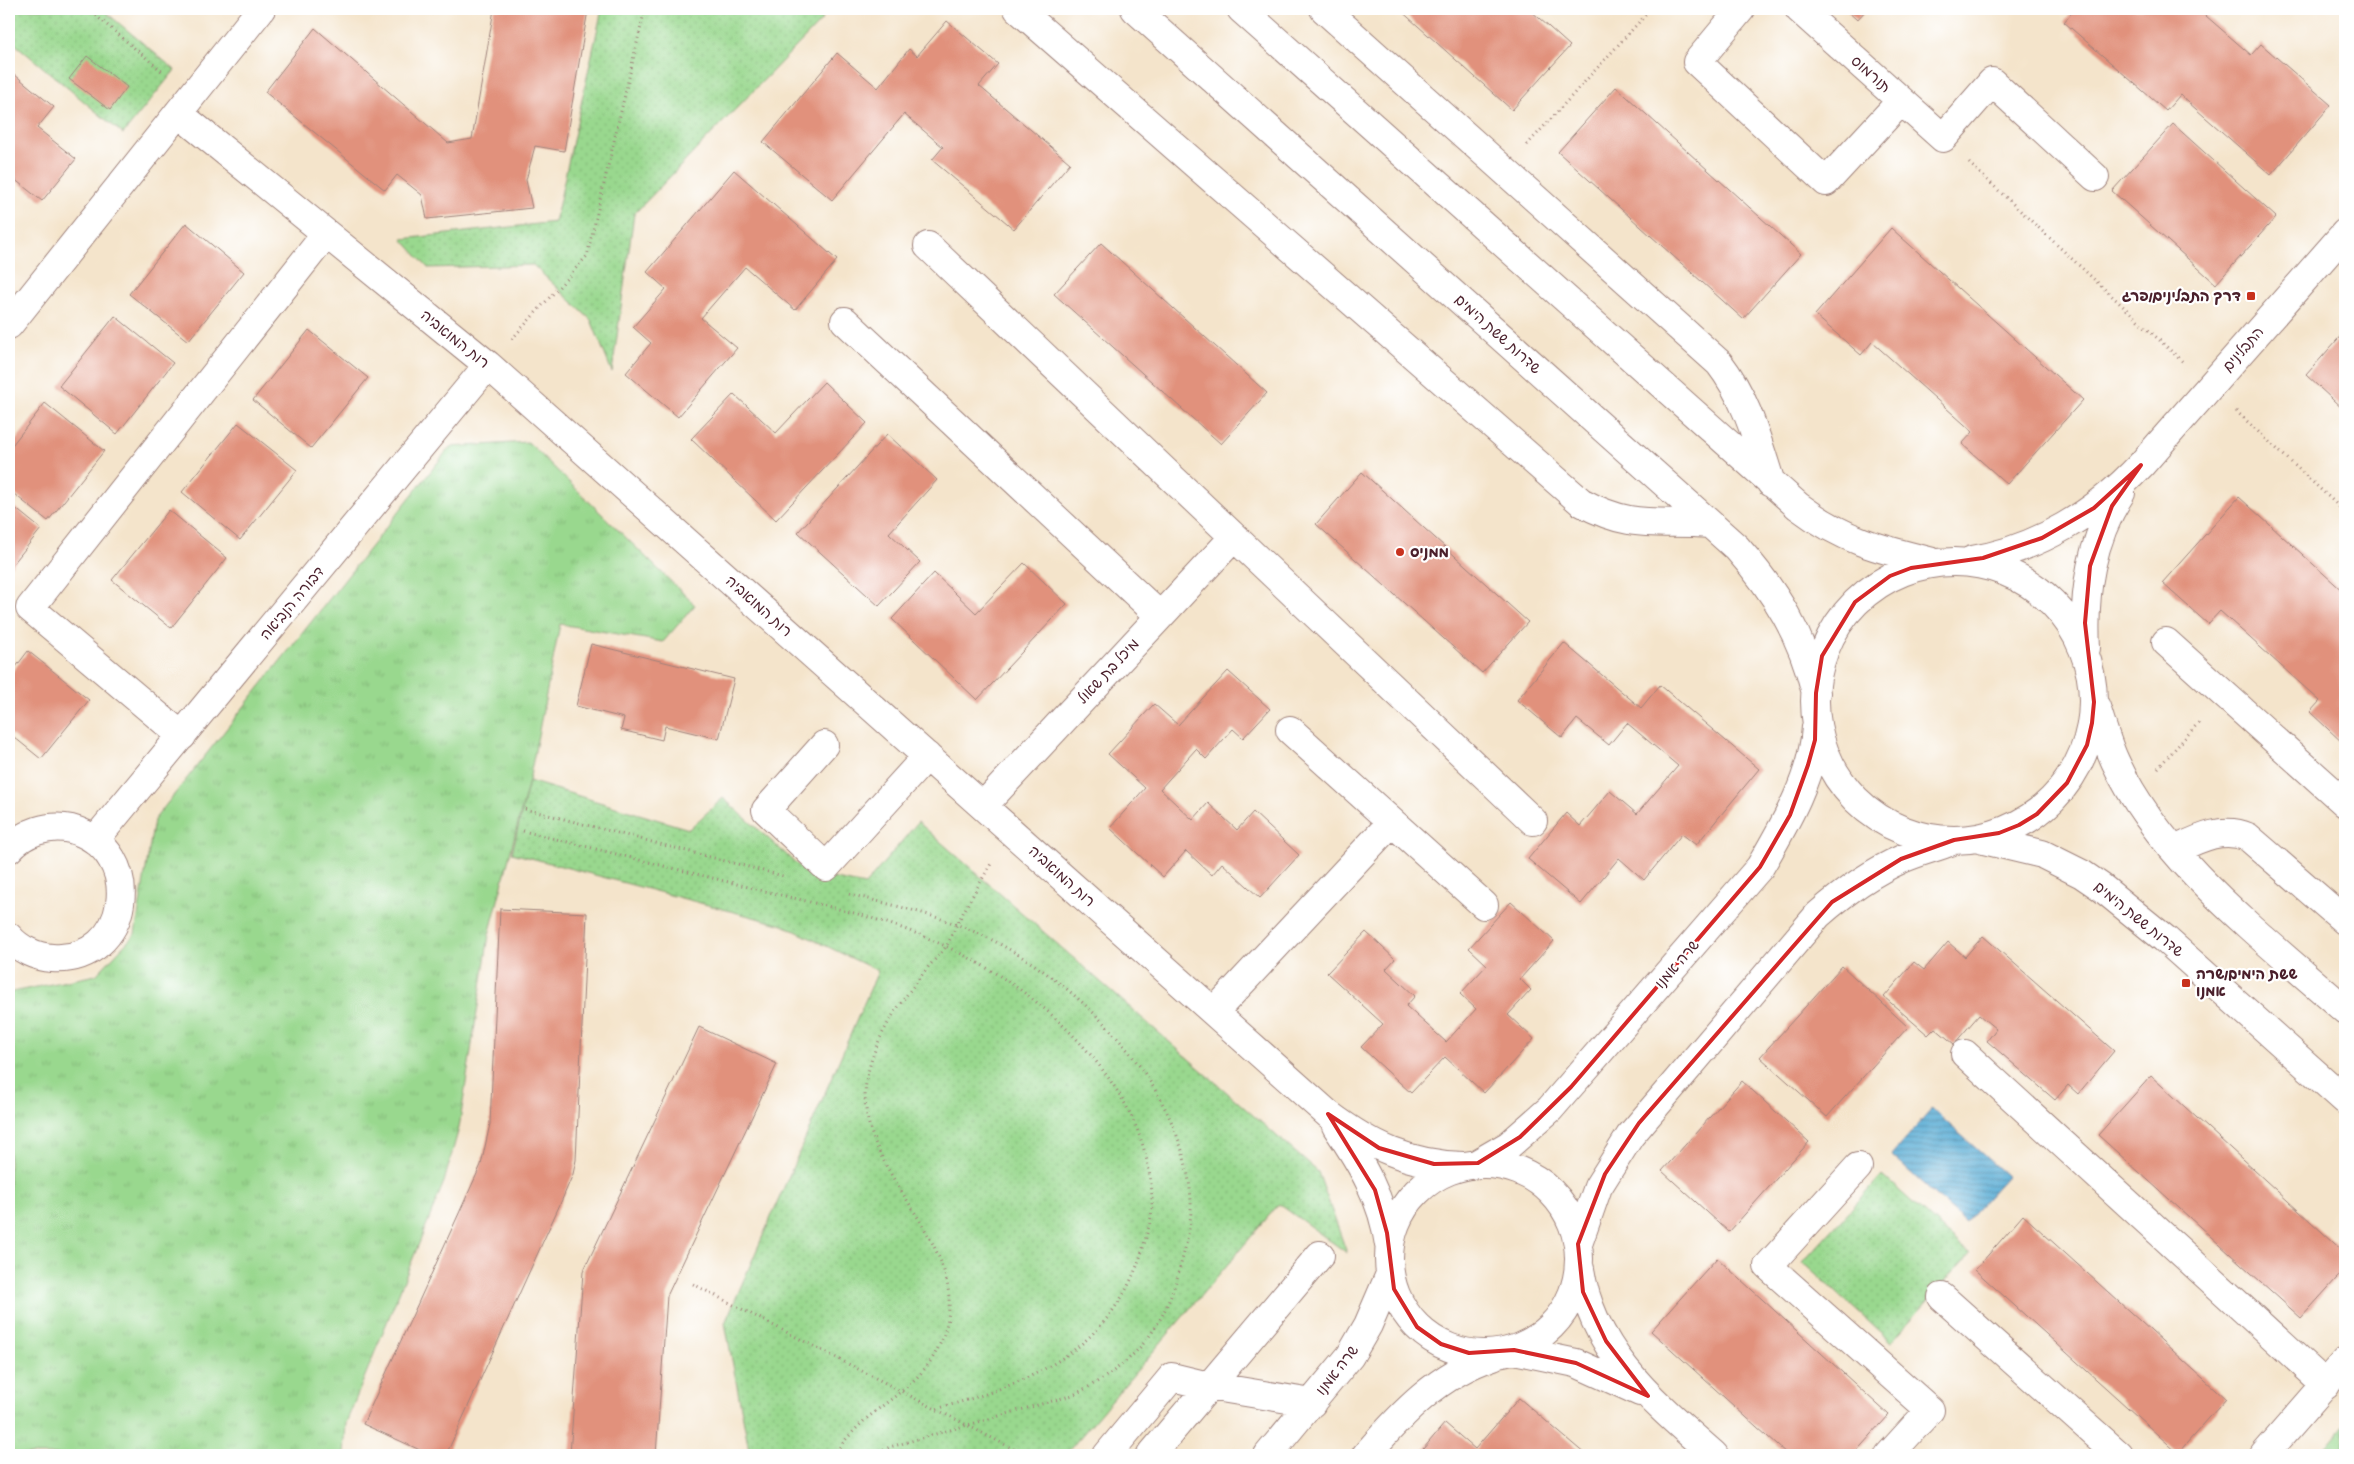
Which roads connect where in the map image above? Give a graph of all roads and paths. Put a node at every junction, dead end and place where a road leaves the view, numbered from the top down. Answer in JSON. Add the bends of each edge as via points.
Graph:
{"nodes":[{"id":1,"x":88,"y":9,"type":"edge"},
{"id":2,"x":261,"y":9,"type":"edge"},
{"id":3,"x":645,"y":9,"type":"edge"},
{"id":4,"x":1018,"y":9,"type":"edge"},
{"id":5,"x":1135,"y":9,"type":"edge"},
{"id":6,"x":1241,"y":9,"type":"edge"},
{"id":7,"x":1324,"y":9,"type":"edge"},
{"id":8,"x":1651,"y":9,"type":"edge"},
{"id":9,"x":1741,"y":9,"type":"edge"},
{"id":10,"x":1799,"y":9,"type":"edge"},
{"id":11,"x":1902,"y":101,"type":"junction"},
{"id":12,"x":184,"y":105,"type":"junction"},
{"id":13,"x":1942,"y":138,"type":"junction"},
{"id":14,"x":1504,"y":171,"type":"junction"},
{"id":15,"x":2095,"y":177,"type":"dead end"},
{"id":16,"x":2345,"y":233,"type":"edge"},
{"id":17,"x":326,"y":234,"type":"junction"},
{"id":18,"x":928,"y":246,"type":"dead end"},
{"id":19,"x":845,"y":320,"type":"dead end"},
{"id":20,"x":9,"y":325,"type":"edge"},
{"id":21,"x":488,"y":365,"type":"junction"},
{"id":22,"x":2210,"y":387,"type":"junction"},
{"id":23,"x":2141,"y":465,"type":"junction"},
{"id":24,"x":1771,"y":483,"type":"junction"},
{"id":25,"x":2345,"y":512,"type":"edge"},
{"id":26,"x":1710,"y":524,"type":"junction"},
{"id":27,"x":1234,"y":537,"type":"junction"},
{"id":28,"x":1963,"y":561,"type":"junction"},
{"id":29,"x":1933,"y":562,"type":"junction"},
{"id":30,"x":1160,"y":616,"type":"junction"},
{"id":31,"x":2166,"y":642,"type":"dead end"},
{"id":32,"x":2087,"y":657,"type":"junction"},
{"id":33,"x":1816,"y":693,"type":"junction"},
{"id":34,"x":2224,"y":694,"type":"junction"},
{"id":35,"x":2094,"y":702,"type":"junction"},
{"id":36,"x":1817,"y":723,"type":"junction"},
{"id":37,"x":1290,"y":730,"type":"dead end"},
{"id":38,"x":182,"y":736,"type":"junction"},
{"id":39,"x":824,"y":745,"type":"dead end"},
{"id":40,"x":927,"y":756,"type":"junction"},
{"id":41,"x":2134,"y":795,"type":"junction"},
{"id":42,"x":2345,"y":803,"type":"edge"},
{"id":43,"x":983,"y":806,"type":"junction"},
{"id":44,"x":525,"y":809,"type":"dead end"},
{"id":45,"x":9,"y":820,"type":"edge"},
{"id":46,"x":1533,"y":821,"type":"dead end"},
{"id":47,"x":1392,"y":822,"type":"junction"},
{"id":48,"x":57,"y":828,"type":"junction"},
{"id":49,"x":1010,"y":830,"type":"junction"},
{"id":50,"x":523,"y":831,"type":"dead end"},
{"id":51,"x":1965,"y":839,"type":"junction"},
{"id":52,"x":95,"y":840,"type":"junction"},
{"id":53,"x":9,"y":849,"type":"edge"},
{"id":54,"x":2175,"y":850,"type":"junction"},
{"id":55,"x":791,"y":879,"type":"dead end"},
{"id":56,"x":848,"y":894,"type":"dead end"},
{"id":57,"x":1484,"y":905,"type":"dead end"},
{"id":58,"x":2345,"y":921,"type":"edge"},
{"id":59,"x":957,"y":924,"type":"junction"},
{"id":60,"x":12,"y":947,"type":"edge"},
{"id":61,"x":945,"y":948,"type":"junction"},
{"id":62,"x":2345,"y":1010,"type":"edge"},
{"id":63,"x":1214,"y":1012,"type":"junction"},
{"id":64,"x":1964,"y":1054,"type":"dead end"},
{"id":65,"x":2345,"y":1100,"type":"edge"},
{"id":66,"x":1328,"y":1114,"type":"junction"},
{"id":67,"x":1471,"y":1165,"type":"junction"},
{"id":68,"x":1858,"y":1167,"type":"dead end"},
{"id":69,"x":1578,"y":1252,"type":"junction"},
{"id":70,"x":1320,"y":1254,"type":"dead end"},
{"id":71,"x":1390,"y":1263,"type":"junction"},
{"id":72,"x":694,"y":1284,"type":"dead end"},
{"id":73,"x":1942,"y":1297,"type":"dead end"},
{"id":74,"x":1507,"y":1352,"type":"junction"},
{"id":75,"x":2345,"y":1362,"type":"edge"},
{"id":76,"x":2326,"y":1385,"type":"junction"},
{"id":77,"x":1209,"y":1386,"type":"junction"},
{"id":78,"x":902,"y":1392,"type":"junction"},
{"id":79,"x":1648,"y":1396,"type":"junction"},
{"id":80,"x":1312,"y":1403,"type":"junction"},
{"id":81,"x":936,"y":1409,"type":"junction"},
{"id":82,"x":967,"y":1425,"type":"junction"},
{"id":83,"x":833,"y":1455,"type":"edge"},
{"id":84,"x":873,"y":1455,"type":"edge"},
{"id":85,"x":1025,"y":1455,"type":"edge"},
{"id":86,"x":1107,"y":1455,"type":"edge"},
{"id":87,"x":1151,"y":1455,"type":"edge"},
{"id":88,"x":1268,"y":1455,"type":"edge"},
{"id":89,"x":1366,"y":1455,"type":"edge"},
{"id":90,"x":1714,"y":1455,"type":"edge"},
{"id":91,"x":1889,"y":1455,"type":"edge"},
{"id":92,"x":2119,"y":1455,"type":"edge"},
{"id":93,"x":2264,"y":1455,"type":"edge"}],
"edges":[{"from":1,"to":12,"type":"path"},
{"from":2,"to":12,"type":"street"},
{"from":3,"to":21,"type":"path","via":[[588,256]]},
{"from":4,"to":26,"type":"street","via":[[1581,502],[1608,516],[1627,521]]},
{"from":5,"to":26,"type":"street","name":"שדרות ששת הימים"},
{"from":6,"to":24,"type":"street"},
{"from":7,"to":14,"type":"street"},
{"from":8,"to":14,"type":"path"},
{"from":9,"to":11,"type":"street","via":[[1696,62],[1826,182]]},
{"from":10,"to":11,"type":"street","name":"תורמוס"},
{"from":11,"to":13,"type":"street","name":"תורמוס"},
{"from":12,"to":17,"type":"street","name":"רות המואביה"},
{"from":12,"to":20,"type":"street"},
{"from":13,"to":15,"type":"street","via":[[1992,82]]},
{"from":13,"to":22,"type":"path"},
{"from":14,"to":24,"type":"street","via":[[1719,363],[1743,399]]},
{"from":16,"to":22,"type":"street","name":"התבלינים"},
{"from":17,"to":21,"type":"street","name":"רות המואביה"},
{"from":17,"to":38,"type":"street","via":[[30,608]]},
{"from":18,"to":27,"type":"street"},
{"from":19,"to":30,"type":"street"},
{"from":21,"to":38,"type":"street","name":"דבורה הנביאה"},
{"from":21,"to":40,"type":"street","name":"רות המואביה"},
{"from":22,"to":23,"type":"street","name":"התבלינים"},
{"from":22,"to":25,"type":"path"},
{"from":23,"to":28,"type":"street","name":"התבלינים","via":[[2110,495],[2060,529],[2003,552]]},
{"from":23,"to":32,"type":"street","name":"התבלינים","via":[[2112,506],[2095,546],[2085,604]]},
{"from":24,"to":29,"type":"street","via":[[1813,518],[1844,535],[1876,548]]},
{"from":26,"to":33,"type":"street","name":"שדרות ששת הימים","via":[[1737,548],[1776,595],[1797,636]]},
{"from":27,"to":30,"type":"street","name":"מיכל בת שאול"},
{"from":27,"to":46,"type":"street"},
{"from":28,"to":29,"type":"street"},
{"from":28,"to":32,"type":"street","via":[[1998,568],[2036,588],[2066,618]]},
{"from":29,"to":33,"type":"street","via":[[1890,576],[1855,602],[1827,643]]},
{"from":30,"to":43,"type":"street","name":"מיכל בת שאול"},
{"from":31,"to":34,"type":"street"},
{"from":32,"to":35,"type":"street"},
{"from":33,"to":36,"type":"street"},
{"from":34,"to":41,"type":"path"},
{"from":34,"to":42,"type":"street"},
{"from":35,"to":41,"type":"street","via":[[2116,762]]},
{"from":35,"to":51,"type":"street","via":[[2092,723],[2078,764],[2053,799],[2019,825]]},
{"from":36,"to":51,"type":"street","name":"שדרות ששת הימים","via":[[1831,765],[1856,800],[1890,825],[1911,834]]},
{"from":36,"to":67,"type":"street","name":"שרה אמנו","via":[[1816,740],[1796,802],[1760,867],[1550,1109],[1509,1145]]},
{"from":37,"to":47,"type":"street"},
{"from":38,"to":52,"type":"street","name":"דבורה הנביאה"},
{"from":39,"to":40,"type":"street","via":[[766,810],[826,867]]},
{"from":40,"to":43,"type":"street","name":"רות המואביה"},
{"from":41,"to":54,"type":"street"},
{"from":43,"to":49,"type":"street","name":"רות המואביה"},
{"from":44,"to":55,"type":"path"},
{"from":45,"to":48,"type":"street","via":[[25,826]]},
{"from":47,"to":57,"type":"street"},
{"from":47,"to":63,"type":"street"},
{"from":48,"to":52,"type":"street","via":[[77,831]]},
{"from":48,"to":53,"type":"street","via":[[27,835]]},
{"from":49,"to":59,"type":"path"},
{"from":49,"to":63,"type":"street","name":"רות המואביה"},
{"from":50,"to":61,"type":"path","via":[[854,914],[920,935]]},
{"from":51,"to":65,"type":"street","name":"שדרות ששת הימים","via":[[2042,854],[2101,887]]},
{"from":51,"to":69,"type":"street","via":[[1901,859],[1875,872],[1818,915],[1630,1136],[1598,1187]]},
{"from":52,"to":60,"type":"street","via":[[115,863],[121,883],[121,904],[110,932],[87,951],[67,958],[42,956]]},
{"from":54,"to":58,"type":"street","via":[[2217,834],[2233,832],[2248,837]]},
{"from":54,"to":62,"type":"street","via":[[2235,912]]},
{"from":56,"to":59,"type":"path"},
{"from":59,"to":61,"type":"path"},
{"from":59,"to":82,"type":"path","via":[[1024,958],[1059,983],[1122,1044],[1148,1080],[1169,1118],[1184,1158],[1191,1201],[1176,1282],[1155,1329],[1140,1349],[1114,1372],[1073,1395]]},
{"from":61,"to":78,"type":"path","via":[[910,990],[880,1035],[866,1085],[866,1111],[874,1141],[938,1255],[948,1297],[948,1316],[938,1349],[918,1377]]},
{"from":61,"to":81,"type":"path","via":[[967,956],[1044,1008],[1078,1039],[1108,1075],[1132,1114],[1146,1158],[1153,1205],[1141,1256],[1131,1280],[1103,1324],[1082,1344],[1025,1380]]},
{"from":63,"to":66,"type":"street","name":"רות המואביה"},
{"from":64,"to":76,"type":"street"},
{"from":66,"to":67,"type":"street","name":"רות המואביה","via":[[1366,1141],[1393,1153],[1420,1162]]},
{"from":66,"to":71,"type":"street","name":"רות המואביה","via":[[1374,1190],[1384,1218]]},
{"from":67,"to":69,"type":"street","name":"רות המואביה","via":[[1491,1163],[1514,1169],[1540,1182],[1568,1215]]},
{"from":67,"to":71,"type":"street","name":"שרה אמנו","via":[[1440,1175],[1407,1204],[1397,1222]]},
{"from":68,"to":91,"type":"street","via":[[1768,1266],[1930,1410]]},
{"from":69,"to":74,"type":"street","via":[[1574,1289],[1561,1316],[1540,1336]]},
{"from":69,"to":79,"type":"street","via":[[1583,1292],[1599,1329]]},
{"from":70,"to":77,"type":"street"},
{"from":71,"to":74,"type":"street","name":"רות המואביה","via":[[1394,1290],[1407,1316],[1428,1337],[1461,1352]]},
{"from":71,"to":80,"type":"street","name":"שרה אמנו","via":[[1357,1346]]},
{"from":72,"to":78,"type":"path"},
{"from":73,"to":92,"type":"street"},
{"from":74,"to":79,"type":"street","via":[[1562,1359],[1590,1368]]},
{"from":74,"to":89,"type":"street","via":[[1470,1364],[1440,1383],[1401,1415]]},
{"from":75,"to":76,"type":"street"},
{"from":76,"to":93,"type":"street"},
{"from":77,"to":80,"type":"street"},
{"from":77,"to":86,"type":"street","via":[[1172,1377]]},
{"from":77,"to":87,"type":"street"},
{"from":78,"to":81,"type":"path"},
{"from":78,"to":83,"type":"path","via":[[864,1421]]},
{"from":79,"to":90,"type":"street"},
{"from":80,"to":88,"type":"street","name":"שרה אמנו"},
{"from":81,"to":82,"type":"path"},
{"from":82,"to":84,"type":"path"},
{"from":82,"to":85,"type":"path"}]}
